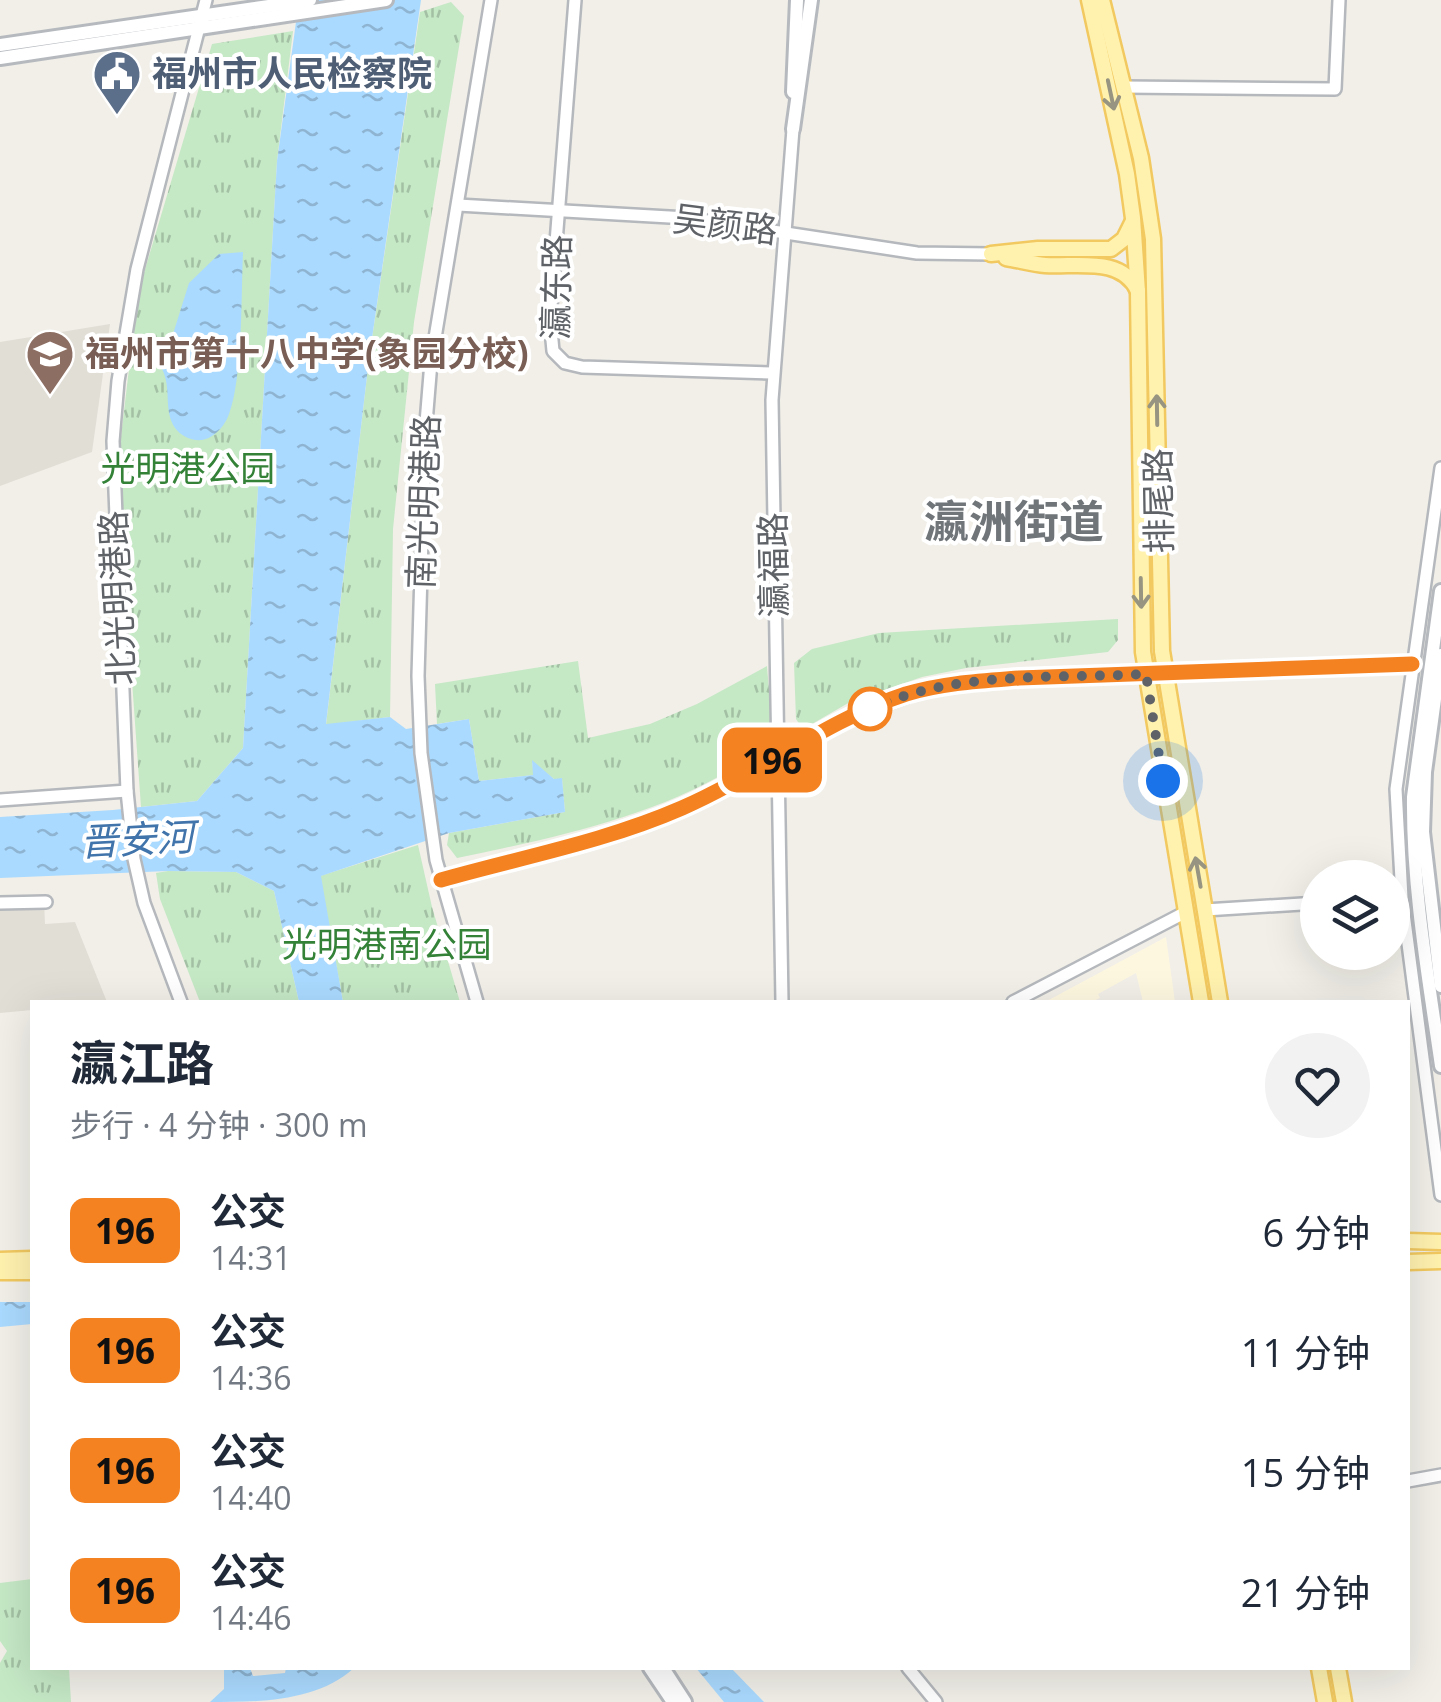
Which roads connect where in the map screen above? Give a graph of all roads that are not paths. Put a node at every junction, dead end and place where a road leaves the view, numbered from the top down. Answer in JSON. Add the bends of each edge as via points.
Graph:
{"nodes":[{"id":1,"x":193,"y":0,"type":"edge"},
{"id":2,"x":206,"y":0,"type":"edge"},
{"id":3,"x":386,"y":0,"type":"edge"},
{"id":4,"x":492,"y":0,"type":"edge"},
{"id":5,"x":575,"y":0,"type":"edge"},
{"id":6,"x":797,"y":0,"type":"edge"},
{"id":7,"x":810,"y":0,"type":"edge"},
{"id":8,"x":1089,"y":0,"type":"edge"},
{"id":9,"x":1102,"y":0,"type":"edge"},
{"id":10,"x":1339,"y":0,"type":"edge"},
{"id":11,"x":302,"y":5,"type":"edge"},
{"id":12,"x":199,"y":22,"type":"junction"},
{"id":13,"x":0,"y":45,"type":"edge"},
{"id":14,"x":0,"y":58,"type":"edge"},
{"id":15,"x":1124,"y":87,"type":"junction"},
{"id":16,"x":793,"y":129,"type":"junction"},
{"id":17,"x":458,"y":205,"type":"junction"},
{"id":18,"x":559,"y":210,"type":"junction"},
{"id":19,"x":1133,"y":218,"type":"junction"},
{"id":20,"x":784,"y":232,"type":"junction"},
{"id":21,"x":990,"y":254,"type":"joint"},
{"id":22,"x":1080,"y":258,"type":"junction"},
{"id":23,"x":1138,"y":292,"type":"junction"},
{"id":24,"x":773,"y":373,"type":"junction"},
{"id":25,"x":1441,"y":468,"type":"edge"},
{"id":26,"x":1441,"y":591,"type":"edge"},
{"id":27,"x":1441,"y":655,"type":"edge"},
{"id":28,"x":1412,"y":664,"type":"junction"},
{"id":29,"x":1164,"y":672,"type":"junction"},
{"id":30,"x":1146,"y":674,"type":"junction"},
{"id":31,"x":779,"y":757,"type":"junction"},
{"id":32,"x":126,"y":791,"type":"junction"},
{"id":33,"x":0,"y":800,"type":"edge"},
{"id":34,"x":1405,"y":860,"type":"edge"},
{"id":35,"x":441,"y":880,"type":"junction"},
{"id":36,"x":1410,"y":898,"type":"edge"},
{"id":37,"x":46,"y":902,"type":"dead end"},
{"id":38,"x":0,"y":903,"type":"edge"},
{"id":39,"x":1300,"y":904,"type":"edge"},
{"id":40,"x":1206,"y":910,"type":"junction"},
{"id":41,"x":1186,"y":912,"type":"junction"},
{"id":42,"x":1441,"y":986,"type":"edge"},
{"id":43,"x":180,"y":1000,"type":"edge"},
{"id":44,"x":476,"y":1000,"type":"edge"},
{"id":45,"x":782,"y":1000,"type":"edge"},
{"id":46,"x":1018,"y":1000,"type":"edge"},
{"id":47,"x":1201,"y":1000,"type":"edge"},
{"id":48,"x":1220,"y":1000,"type":"edge"},
{"id":49,"x":1441,"y":1066,"type":"edge"},
{"id":50,"x":1441,"y":1195,"type":"edge"},
{"id":51,"x":1410,"y":1241,"type":"edge"},
{"id":52,"x":1437,"y":1242,"type":"edge"},
{"id":53,"x":30,"y":1259,"type":"edge"},
{"id":54,"x":0,"y":1260,"type":"edge"},
{"id":55,"x":1441,"y":1261,"type":"edge"},
{"id":56,"x":1410,"y":1262,"type":"edge"},
{"id":57,"x":0,"y":1272,"type":"edge"},
{"id":58,"x":30,"y":1272,"type":"edge"},
{"id":59,"x":1441,"y":1475,"type":"edge"},
{"id":60,"x":1410,"y":1481,"type":"edge"},
{"id":61,"x":651,"y":1670,"type":"edge"},
{"id":62,"x":664,"y":1670,"type":"edge"},
{"id":63,"x":910,"y":1670,"type":"edge"},
{"id":64,"x":1319,"y":1670,"type":"edge"},
{"id":65,"x":1338,"y":1670,"type":"edge"},
{"id":66,"x":673,"y":1702,"type":"edge"},
{"id":67,"x":685,"y":1702,"type":"edge"},
{"id":68,"x":936,"y":1702,"type":"edge"},
{"id":69,"x":1325,"y":1702,"type":"edge"},
{"id":70,"x":1344,"y":1702,"type":"edge"}],
"edges":[{"from":1,"to":12,"type":"street"},
{"from":2,"to":12,"type":"street","name":"北光明港路"},
{"from":3,"to":11,"type":"main road"},
{"from":4,"to":17,"type":"street","name":"南光明港路"},
{"from":5,"to":18,"type":"street","name":"瀛东路"},
{"from":6,"to":16,"type":"main road"},
{"from":7,"to":16,"type":"main road"},
{"from":8,"to":19,"type":"main road","name":"排尾路","one_way":true},
{"from":9,"to":15,"type":"main road","name":"排尾路"},
{"from":10,"to":15,"type":"street","via":[[1335,89]]},
{"from":11,"to":12,"type":"main road"},
{"from":12,"to":13,"type":"main road"},
{"from":12,"to":14,"type":"main road"},
{"from":12,"to":32,"type":"street","name":"北光明港路","via":[[137,268],[115,410]]},
{"from":29,"to":15,"type":"main road","name":"排尾路","one_way":true,"via":[[1155,260]]},
{"from":16,"to":20,"type":"street","name":"瀛福路"},
{"from":17,"to":18,"type":"street","name":"吴颜路"},
{"from":17,"to":35,"type":"street","name":"南光明港路","via":[[429,384],[419,656],[422,764]]},
{"from":18,"to":20,"type":"street","name":"吴颜路"},
{"from":18,"to":24,"type":"street","name":"瀛东路","via":[[550,337],[558,358],[582,367]]},
{"from":19,"to":22,"type":"main road","via":[[1116,246]]},
{"from":19,"to":23,"type":"main road","name":"排尾路"},
{"from":20,"to":21,"type":"street","name":"吴颜路","via":[[917,253]]},
{"from":20,"to":24,"type":"street","name":"瀛福路"},
{"from":21,"to":22,"type":"main road","via":[[1038,250]]},
{"from":22,"to":23,"type":"main road","via":[[1120,271]]},
{"from":23,"to":30,"type":"main road","name":"排尾路","one_way":true},
{"from":24,"to":31,"type":"street","name":"瀛福路"},
{"from":25,"to":28,"type":"street"},
{"from":26,"to":36,"type":"main road","via":[[1413,796]]},
{"from":27,"to":36,"type":"main road","via":[[1423,842]]},
{"from":28,"to":29,"type":"street"},
{"from":28,"to":34,"type":"street","via":[[1396,789]]},
{"from":29,"to":30,"type":"street"},
{"from":40,"to":29,"type":"main road","name":"排尾路","one_way":true},
{"from":30,"to":31,"type":"street","via":[[930,688],[856,715]]},
{"from":30,"to":41,"type":"main road","name":"排尾路"},
{"from":31,"to":35,"type":"street","via":[[710,796],[632,828]]},
{"from":31,"to":45,"type":"street","name":"瀛福路"},
{"from":32,"to":33,"type":"street"},
{"from":32,"to":43,"type":"street","name":"北光明港路","via":[[137,881]]},
{"from":35,"to":44,"type":"street","name":"南光明港路"},
{"from":36,"to":42,"type":"main road"},
{"from":36,"to":49,"type":"main road"},
{"from":36,"to":50,"type":"street"},
{"from":37,"to":38,"type":"street"},
{"from":39,"to":40,"type":"street"},
{"from":40,"to":48,"type":"main road","name":"排尾路"},
{"from":41,"to":46,"type":"street"},
{"from":41,"to":47,"type":"main road","name":"排尾路"},
{"from":51,"to":52,"type":"main road"},
{"from":53,"to":54,"type":"main road"},
{"from":55,"to":56,"type":"main road"},
{"from":57,"to":58,"type":"main road"},
{"from":59,"to":60,"type":"street"},
{"from":61,"to":66,"type":"main road"},
{"from":62,"to":67,"type":"main road"},
{"from":63,"to":68,"type":"street"},
{"from":64,"to":69,"type":"main road"},
{"from":65,"to":70,"type":"main road"}]}
